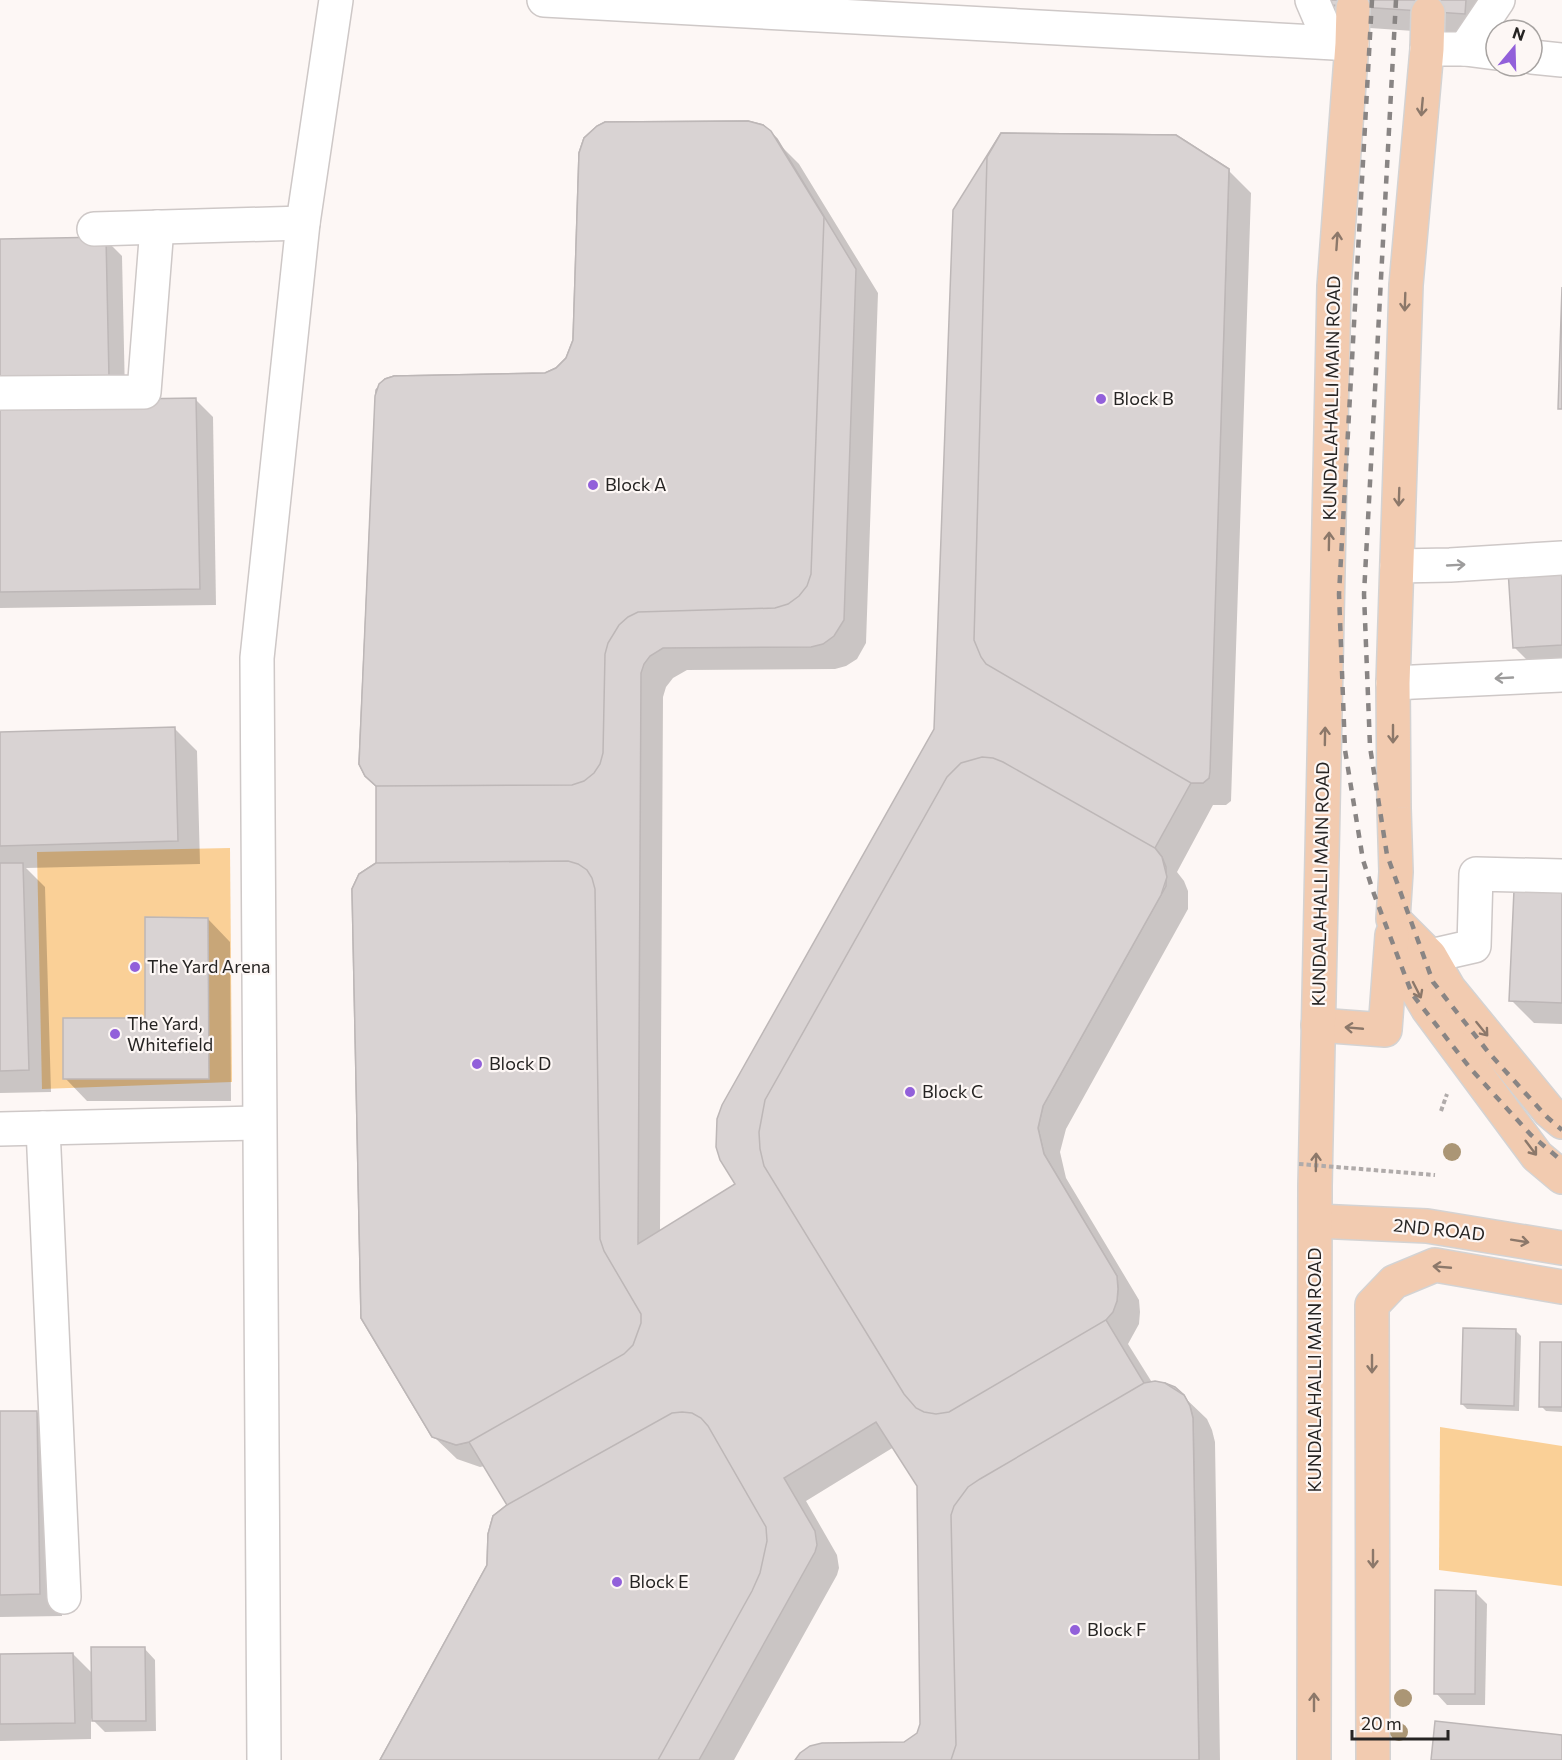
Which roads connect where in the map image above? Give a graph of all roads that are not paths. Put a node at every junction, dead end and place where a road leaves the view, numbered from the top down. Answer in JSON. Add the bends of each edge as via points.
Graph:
{"nodes":[{"id":1,"x":336,"y":0,"type":"edge"},
{"id":2,"x":544,"y":0,"type":"edge"},
{"id":3,"x":1312,"y":0,"type":"edge"},
{"id":4,"x":1498,"y":0,"type":"edge"},
{"id":5,"x":1353,"y":8,"type":"dead end"},
{"id":6,"x":1428,"y":13,"type":"dead end"},
{"id":7,"x":1342,"y":43,"type":"junction"},
{"id":8,"x":1427,"y":49,"type":"junction"},
{"id":9,"x":1480,"y":51,"type":"edge"},
{"id":10,"x":1544,"y":58,"type":"edge"},
{"id":11,"x":1562,"y":60,"type":"edge"},
{"id":12,"x":303,"y":223,"type":"junction"},
{"id":13,"x":157,"y":227,"type":"junction"},
{"id":14,"x":94,"y":229,"type":"dead end"},
{"id":15,"x":0,"y":393,"type":"edge"},
{"id":16,"x":1562,"y":558,"type":"edge"},
{"id":17,"x":1397,"y":566,"type":"junction"},
{"id":18,"x":1562,"y":675,"type":"edge"},
{"id":19,"x":1393,"y":683,"type":"junction"},
{"id":20,"x":1562,"y":876,"type":"edge"},
{"id":21,"x":1393,"y":919,"type":"junction"},
{"id":22,"x":1430,"y":956,"type":"junction"},
{"id":23,"x":1318,"y":1024,"type":"junction"},
{"id":24,"x":1562,"y":1122,"type":"edge"},
{"id":25,"x":259,"y":1123,"type":"junction"},
{"id":26,"x":43,"y":1128,"type":"junction"},
{"id":27,"x":0,"y":1129,"type":"edge"},
{"id":28,"x":1562,"y":1177,"type":"edge"},
{"id":29,"x":1316,"y":1221,"type":"junction"},
{"id":30,"x":1562,"y":1248,"type":"edge"},
{"id":31,"x":1562,"y":1287,"type":"edge"},
{"id":32,"x":64,"y":1598,"type":"dead end"},
{"id":33,"x":264,"y":1760,"type":"edge"},
{"id":34,"x":1314,"y":1760,"type":"edge"},
{"id":35,"x":1373,"y":1760,"type":"edge"}],
"edges":[{"from":1,"to":12,"type":"street"},
{"from":2,"to":7,"type":"street"},
{"from":3,"to":7,"type":"street"},
{"from":4,"to":9,"type":"street"},
{"from":5,"to":7,"type":"main road","name":"KUNDALAHALLI MAIN ROAD"},
{"from":6,"to":8,"type":"main road"},
{"from":23,"to":7,"type":"main road","name":"KUNDALAHALLI MAIN ROAD","one_way":true},
{"from":8,"to":9,"type":"street"},
{"from":8,"to":17,"type":"main road","one_way":true,"via":[[1406,285]]},
{"from":10,"to":11,"type":"street"},
{"from":12,"to":13,"type":"street"},
{"from":12,"to":25,"type":"street","via":[[257,658]]},
{"from":13,"to":14,"type":"street"},
{"from":13,"to":15,"type":"street","via":[[144,392]]},
{"from":17,"to":16,"type":"street","one_way":true},
{"from":17,"to":19,"type":"main road"},
{"from":18,"to":19,"type":"street","one_way":true},
{"from":19,"to":21,"type":"main road","one_way":true},
{"from":20,"to":22,"type":"street","via":[[1476,874],[1474,946]]},
{"from":21,"to":22,"type":"main road"},
{"from":21,"to":23,"type":"main road","one_way":true,"via":[[1385,1030]]},
{"from":21,"to":28,"type":"main road","one_way":true,"via":[[1415,987],[1428,1009],[1537,1156]]},
{"from":22,"to":24,"type":"main road","one_way":true,"via":[[1449,989]]},
{"from":29,"to":23,"type":"main road","name":"KUNDALAHALLI MAIN ROAD","one_way":true},
{"from":25,"to":26,"type":"street"},
{"from":25,"to":33,"type":"street"},
{"from":26,"to":27,"type":"street"},
{"from":26,"to":32,"type":"street"},
{"from":29,"to":30,"type":"main road","name":"2ND ROAD","one_way":true,"via":[[1427,1226]]},
{"from":34,"to":29,"type":"main road","name":"KUNDALAHALLI MAIN ROAD","one_way":true},
{"from":31,"to":35,"type":"main road","name":"2ND ROAD","one_way":true,"via":[[1435,1265],[1394,1282],[1372,1305]]}]}
